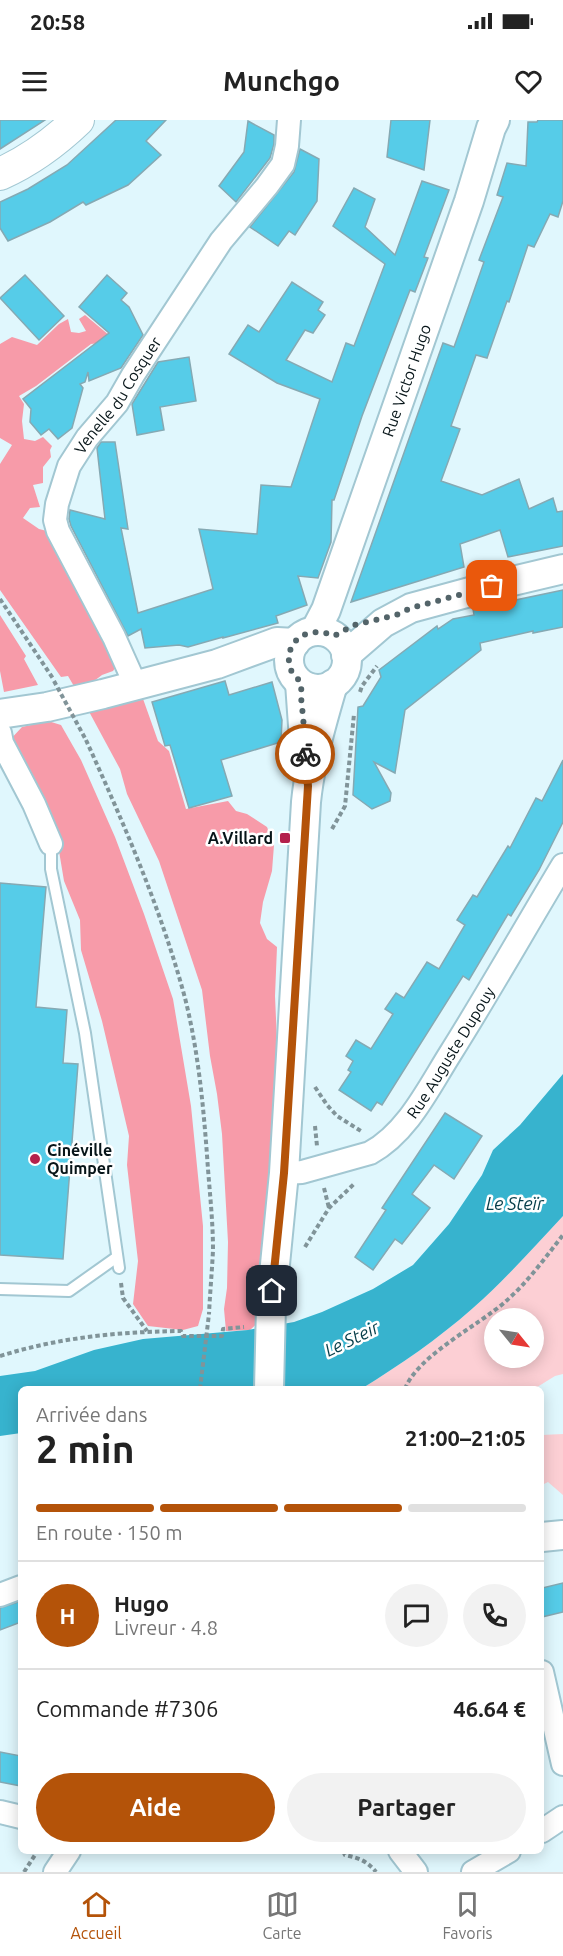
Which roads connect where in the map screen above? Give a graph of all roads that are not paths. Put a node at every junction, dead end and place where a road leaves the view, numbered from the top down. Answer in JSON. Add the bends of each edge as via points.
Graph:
{"nodes":[{"id":1,"x":78,"y":120,"type":"edge"},
{"id":2,"x":289,"y":120,"type":"edge"},
{"id":3,"x":492,"y":123,"type":"edge"},
{"id":4,"x":0,"y":174,"type":"edge"},
{"id":5,"x":563,"y":569,"type":"edge"},
{"id":6,"x":313,"y":652,"type":"junction"},
{"id":7,"x":136,"y":686,"type":"junction"},
{"id":8,"x":0,"y":714,"type":"edge"},
{"id":9,"x":0,"y":733,"type":"edge"},
{"id":10,"x":308,"y":786,"type":"junction"},
{"id":11,"x":51,"y":844,"type":"joint"},
{"id":12,"x":563,"y":865,"type":"edge"},
{"id":13,"x":284,"y":1173,"type":"junction"},
{"id":14,"x":0,"y":1288,"type":"edge"},
{"id":15,"x":269,"y":1386,"type":"edge"},
{"id":16,"x":563,"y":1534,"type":"edge"},
{"id":17,"x":544,"y":1537,"type":"edge"},
{"id":18,"x":18,"y":1588,"type":"edge"},
{"id":19,"x":0,"y":1595,"type":"edge"},
{"id":20,"x":544,"y":1681,"type":"edge"},
{"id":21,"x":563,"y":1764,"type":"edge"},
{"id":22,"x":0,"y":1812,"type":"edge"},
{"id":23,"x":18,"y":1816,"type":"edge"},
{"id":24,"x":563,"y":1817,"type":"edge"},
{"id":25,"x":544,"y":1830,"type":"edge"},
{"id":26,"x":67,"y":1854,"type":"edge"},
{"id":27,"x":402,"y":1854,"type":"edge"},
{"id":28,"x":504,"y":1854,"type":"edge"},
{"id":29,"x":55,"y":1872,"type":"edge"},
{"id":30,"x":416,"y":1872,"type":"edge"},
{"id":31,"x":473,"y":1872,"type":"edge"}],
"edges":[{"from":1,"to":4,"type":"main road","via":[[43,149]]},
{"from":2,"to":7,"type":"street","name":"Venelle du Cosquer","via":[[283,164],[221,241],[117,404],[87,438],[65,475],[58,496],[55,520],[61,540]]},
{"from":3,"to":6,"type":"street","name":"Rue Victor Hugo","via":[[466,211]]},
{"from":5,"to":6,"type":"street","via":[[411,608],[372,632]]},
{"from":6,"to":7,"type":"street","via":[[277,642]]},
{"from":6,"to":10,"type":"street","via":[[304,761]]},
{"from":6,"to":10,"type":"street","via":[[316,688],[333,684]]},
{"from":7,"to":8,"type":"street"},
{"from":9,"to":11,"type":"street"},
{"from":10,"to":13,"type":"street"},
{"from":11,"to":14,"type":"lane","via":[[51,869],[85,1033],[118,1262],[69,1292]]},
{"from":12,"to":13,"type":"street","name":"Rue Auguste Dupouy","via":[[503,968],[398,1132],[380,1148],[370,1143],[319,1167]]},
{"from":13,"to":15,"type":"street","via":[[271,1305],[262,1326]]},
{"from":16,"to":17,"type":"street"},
{"from":18,"to":19,"type":"street"},
{"from":20,"to":21,"type":"street"},
{"from":22,"to":23,"type":"street"},
{"from":24,"to":25,"type":"street"},
{"from":26,"to":29,"type":"street"},
{"from":27,"to":30,"type":"street"},
{"from":28,"to":31,"type":"street"}]}
